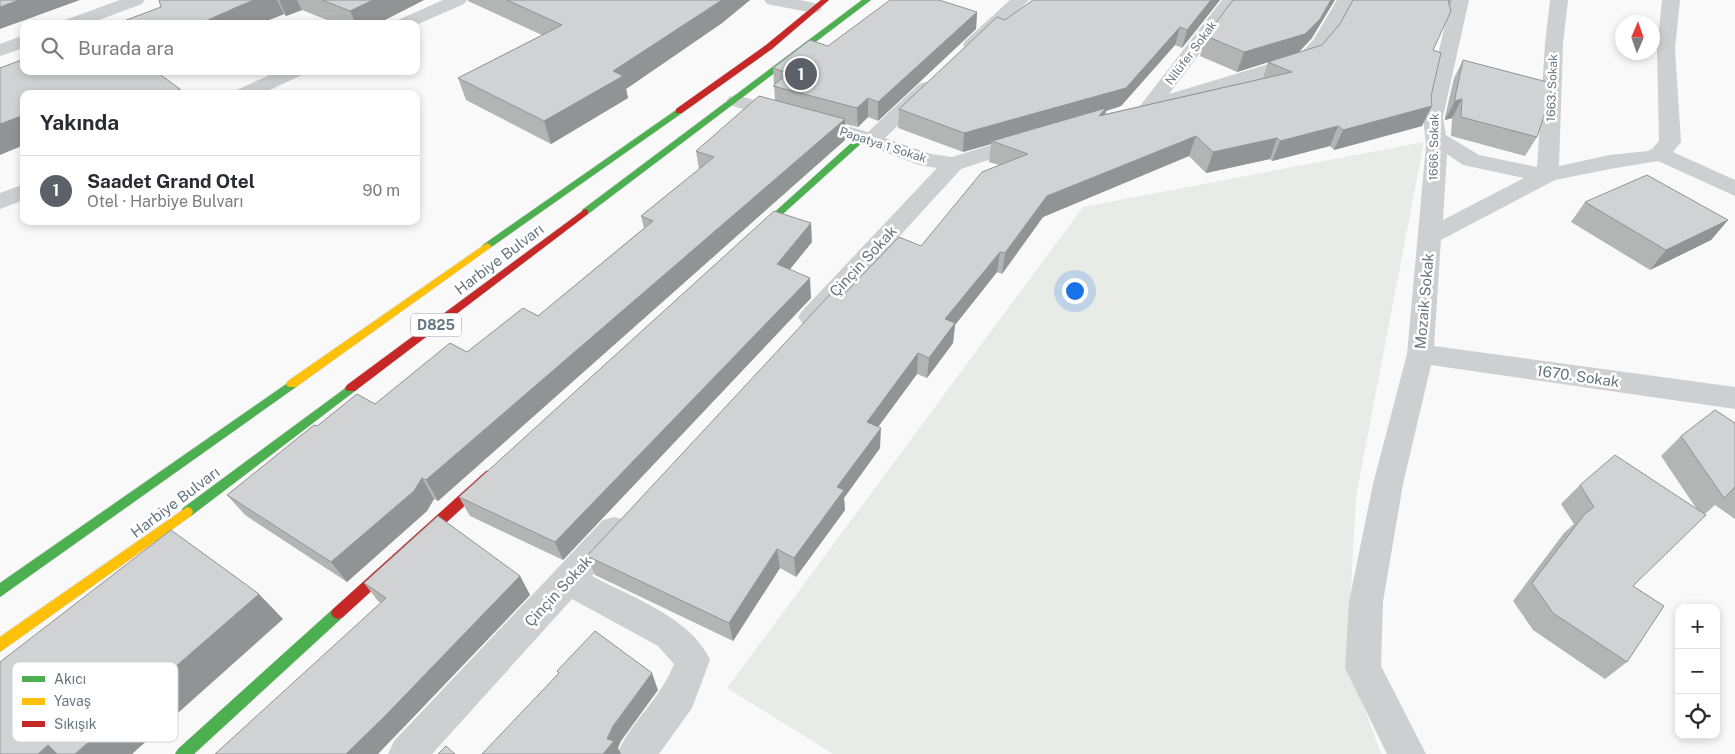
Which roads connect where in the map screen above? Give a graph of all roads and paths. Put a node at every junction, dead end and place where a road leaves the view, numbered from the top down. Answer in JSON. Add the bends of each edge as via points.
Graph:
{"nodes":[{"id":1,"x":136,"y":0,"type":"edge"},
{"id":2,"x":458,"y":0,"type":"edge"},
{"id":3,"x":772,"y":0,"type":"edge"},
{"id":4,"x":867,"y":0,"type":"edge"},
{"id":5,"x":1020,"y":0,"type":"edge"},
{"id":6,"x":1231,"y":0,"type":"edge"},
{"id":7,"x":1346,"y":0,"type":"edge"},
{"id":8,"x":1460,"y":0,"type":"edge"},
{"id":9,"x":1559,"y":0,"type":"edge"},
{"id":10,"x":1671,"y":0,"type":"edge"},
{"id":11,"x":819,"y":4,"type":"edge"},
{"id":12,"x":82,"y":20,"type":"edge"},
{"id":13,"x":413,"y":20,"type":"edge"},
{"id":14,"x":20,"y":42,"type":"edge"},
{"id":15,"x":0,"y":50,"type":"edge"},
{"id":16,"x":956,"y":60,"type":"edge"},
{"id":17,"x":942,"y":73,"type":"edge"},
{"id":18,"x":286,"y":75,"type":"edge"},
{"id":19,"x":253,"y":90,"type":"edge"},
{"id":20,"x":736,"y":101,"type":"junction"},
{"id":21,"x":1046,"y":135,"type":"edge"},
{"id":22,"x":867,"y":138,"type":"junction"},
{"id":23,"x":1436,"y":138,"type":"junction"},
{"id":24,"x":1660,"y":154,"type":"junction"},
{"id":25,"x":953,"y":164,"type":"junction"},
{"id":26,"x":1548,"y":175,"type":"junction"},
{"id":27,"x":1735,"y":188,"type":"edge"},
{"id":28,"x":20,"y":194,"type":"edge"},
{"id":29,"x":0,"y":202,"type":"edge"},
{"id":30,"x":1429,"y":237,"type":"junction"},
{"id":31,"x":745,"y":244,"type":"edge"},
{"id":32,"x":791,"y":339,"type":"edge"},
{"id":33,"x":1420,"y":354,"type":"junction"},
{"id":34,"x":1735,"y":398,"type":"edge"},
{"id":35,"x":501,"y":466,"type":"edge"},
{"id":36,"x":636,"y":507,"type":"edge"},
{"id":37,"x":568,"y":580,"type":"junction"},
{"id":38,"x":0,"y":591,"type":"edge"},
{"id":39,"x":0,"y":645,"type":"edge"},
{"id":40,"x":183,"y":754,"type":"edge"},
{"id":41,"x":407,"y":754,"type":"edge"},
{"id":42,"x":636,"y":754,"type":"edge"},
{"id":43,"x":1407,"y":754,"type":"edge"}],
"edges":[{"from":1,"to":12,"type":"street"},
{"from":2,"to":13,"type":"street"},
{"from":3,"to":11,"type":"street"},
{"from":4,"to":20,"type":"main road","name":"Harbiye Bulvarı","number":"D825"},
{"from":5,"to":16,"type":"street"},
{"from":6,"to":7,"type":"street","name":"Nilüfer Sokak","via":[[1141,109],[1306,59],[1322,42]]},
{"from":8,"to":23,"type":"street","name":"1666. Sokak","via":[[1433,117]]},
{"from":9,"to":26,"type":"street","name":"1663. Sokak"},
{"from":10,"to":24,"type":"street","via":[[1666,49],[1670,142]]},
{"from":11,"to":38,"type":"main road","name":"Harbiye Bulvarı","number":"D825","via":[[769,47]]},
{"from":14,"to":15,"type":"street"},
{"from":17,"to":22,"type":"street"},
{"from":18,"to":19,"type":"street"},
{"from":20,"to":22,"type":"street","name":"Papatya 1 Sokak"},
{"from":20,"to":39,"type":"main road","name":"Harbiye Bulvarı","number":"D825","via":[[141,546]]},
{"from":21,"to":25,"type":"street","name":"Papatya 1 Sokak"},
{"from":22,"to":25,"type":"street","name":"Papatya 1 Sokak","via":[[927,160]]},
{"from":22,"to":31,"type":"main road"},
{"from":23,"to":26,"type":"street","via":[[1471,160]]},
{"from":23,"to":30,"type":"street","name":"1666. Sokak"},
{"from":24,"to":26,"type":"street","name":"Mozaik Sokak"},
{"from":24,"to":27,"type":"street"},
{"from":25,"to":32,"type":"street","name":"Çinçin Sokak"},
{"from":26,"to":30,"type":"street","name":"Mozaik Sokak"},
{"from":28,"to":29,"type":"street"},
{"from":30,"to":33,"type":"street","name":"Mozaik Sokak"},
{"from":33,"to":34,"type":"street","name":"1670. Sokak"},
{"from":33,"to":43,"type":"street","name":"Mozaik Sokak","via":[[1388,484],[1366,602],[1363,668]]},
{"from":35,"to":40,"type":"main road"},
{"from":36,"to":37,"type":"street","name":"Çinçin Sokak"},
{"from":37,"to":41,"type":"street","name":"Çinçin Sokak"},
{"from":37,"to":42,"type":"street","via":[[670,636],[693,660],[679,696]]}]}
